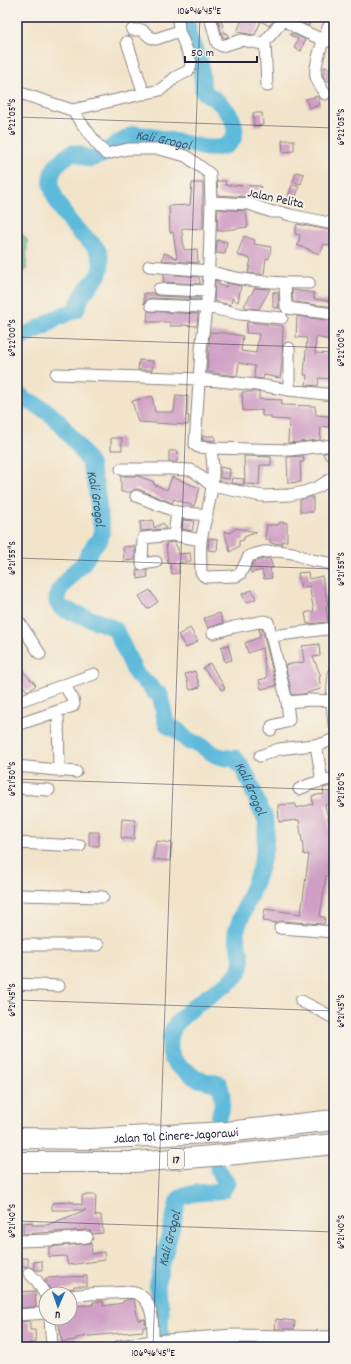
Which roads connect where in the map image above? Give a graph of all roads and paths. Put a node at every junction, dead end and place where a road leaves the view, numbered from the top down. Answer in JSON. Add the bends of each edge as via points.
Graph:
{"nodes":[{"id":1,"x":178,"y":17,"type":"edge"},
{"id":2,"x":210,"y":17,"type":"edge"},
{"id":3,"x":333,"y":17,"type":"edge"},
{"id":4,"x":283,"y":18,"type":"edge"},
{"id":5,"x":132,"y":30,"type":"dead end"},
{"id":6,"x":179,"y":32,"type":"junction"},
{"id":7,"x":329,"y":41,"type":"edge"},
{"id":8,"x":127,"y":42,"type":"dead end"},
{"id":9,"x":265,"y":42,"type":"junction"},
{"id":10,"x":267,"y":86,"type":"dead end"},
{"id":11,"x":17,"y":92,"type":"edge"},
{"id":12,"x":144,"y":94,"type":"junction"},
{"id":13,"x":325,"y":94,"type":"dead end"},
{"id":14,"x":72,"y":110,"type":"junction"},
{"id":15,"x":211,"y":202,"type":"junction"},
{"id":16,"x":334,"y":224,"type":"edge"},
{"id":17,"x":149,"y":266,"type":"dead end"},
{"id":18,"x":209,"y":271,"type":"junction"},
{"id":19,"x":285,"y":283,"type":"junction"},
{"id":20,"x":309,"y":283,"type":"dead end"},
{"id":21,"x":159,"y":289,"type":"dead end"},
{"id":22,"x":208,"y":291,"type":"junction"},
{"id":23,"x":151,"y":305,"type":"dead end"},
{"id":24,"x":206,"y":307,"type":"junction"},
{"id":25,"x":334,"y":314,"type":"edge"},
{"id":26,"x":282,"y":318,"type":"dead end"},
{"id":27,"x":289,"y":348,"type":"dead end"},
{"id":28,"x":56,"y":374,"type":"dead end"},
{"id":29,"x":200,"y":379,"type":"junction"},
{"id":30,"x":289,"y":390,"type":"junction"},
{"id":31,"x":334,"y":395,"type":"edge"},
{"id":32,"x":334,"y":445,"type":"edge"},
{"id":33,"x":210,"y":448,"type":"junction"},
{"id":34,"x":121,"y":469,"type":"dead end"},
{"id":35,"x":334,"y":478,"type":"edge"},
{"id":36,"x":212,"y":486,"type":"junction"},
{"id":37,"x":136,"y":496,"type":"dead end"},
{"id":38,"x":177,"y":512,"type":"junction"},
{"id":39,"x":207,"y":515,"type":"junction"},
{"id":40,"x":174,"y":535,"type":"junction"},
{"id":41,"x":201,"y":540,"type":"junction"},
{"id":42,"x":156,"y":562,"type":"dead end"},
{"id":43,"x":334,"y":564,"type":"edge"},
{"id":44,"x":17,"y":620,"type":"edge"},
{"id":45,"x":334,"y":628,"type":"edge"},
{"id":46,"x":213,"y":633,"type":"dead end"},
{"id":47,"x":272,"y":636,"type":"junction"},
{"id":48,"x":40,"y":654,"type":"dead end"},
{"id":49,"x":94,"y":674,"type":"dead end"},
{"id":50,"x":334,"y":674,"type":"edge"},
{"id":51,"x":64,"y":685,"type":"junction"},
{"id":52,"x":333,"y":701,"type":"edge"},
{"id":53,"x":17,"y":702,"type":"edge"},
{"id":54,"x":288,"y":702,"type":"junction"},
{"id":55,"x":58,"y":711,"type":"junction"},
{"id":56,"x":334,"y":724,"type":"edge"},
{"id":57,"x":17,"y":725,"type":"edge"},
{"id":58,"x":271,"y":730,"type":"dead end"},
{"id":59,"x":334,"y":739,"type":"edge"},
{"id":60,"x":316,"y":745,"type":"junction"},
{"id":61,"x":260,"y":756,"type":"dead end"},
{"id":62,"x":17,"y":766,"type":"edge"},
{"id":63,"x":59,"y":771,"type":"junction"},
{"id":64,"x":76,"y":772,"type":"dead end"},
{"id":65,"x":334,"y":778,"type":"edge"},
{"id":66,"x":322,"y":781,"type":"junction"},
{"id":67,"x":17,"y":788,"type":"edge"},
{"id":68,"x":299,"y":789,"type":"dead end"},
{"id":69,"x":49,"y":790,"type":"dead end"},
{"id":70,"x":17,"y":844,"type":"edge"},
{"id":71,"x":80,"y":846,"type":"dead end"},
{"id":72,"x":17,"y":895,"type":"edge"},
{"id":73,"x":103,"y":897,"type":"dead end"},
{"id":74,"x":280,"y":928,"type":"dead end"},
{"id":75,"x":334,"y":932,"type":"edge"},
{"id":76,"x":17,"y":945,"type":"edge"},
{"id":77,"x":98,"y":945,"type":"dead end"},
{"id":78,"x":17,"y":984,"type":"edge"},
{"id":79,"x":59,"y":986,"type":"dead end"},
{"id":80,"x":301,"y":1001,"type":"dead end"},
{"id":81,"x":334,"y":1018,"type":"edge"},
{"id":82,"x":334,"y":1120,"type":"edge"},
{"id":83,"x":17,"y":1138,"type":"edge"},
{"id":84,"x":334,"y":1144,"type":"edge"},
{"id":85,"x":17,"y":1162,"type":"edge"},
{"id":86,"x":87,"y":1237,"type":"dead end"},
{"id":87,"x":17,"y":1241,"type":"edge"},
{"id":88,"x":29,"y":1273,"type":"dead end"},
{"id":89,"x":40,"y":1286,"type":"edge"},
{"id":90,"x":78,"y":1295,"type":"edge"},
{"id":91,"x":38,"y":1314,"type":"edge"},
{"id":92,"x":17,"y":1315,"type":"edge"},
{"id":93,"x":51,"y":1326,"type":"edge"},
{"id":94,"x":334,"y":1338,"type":"edge"},
{"id":95,"x":235,"y":1341,"type":"edge"},
{"id":96,"x":154,"y":1342,"type":"junction"},
{"id":97,"x":316,"y":1342,"type":"edge"},
{"id":98,"x":52,"y":1347,"type":"edge"},
{"id":99,"x":120,"y":1347,"type":"edge"}],
"edges":[{"from":1,"to":6,"type":"street"},
{"from":2,"to":9,"type":"street","via":[[219,45],[224,46],[242,40],[261,44]]},
{"from":3,"to":7,"type":"street"},
{"from":4,"to":7,"type":"street"},
{"from":4,"to":9,"type":"street"},
{"from":5,"to":6,"type":"street","via":[[142,30],[150,38],[156,39]]},
{"from":6,"to":12,"type":"street","via":[[190,55],[190,68],[160,90]]},
{"from":7,"to":13,"type":"street","via":[[319,56],[316,75]]},
{"from":8,"to":12,"type":"street"},
{"from":9,"to":10,"type":"street"},
{"from":11,"to":14,"type":"street"},
{"from":12,"to":14,"type":"street"},
{"from":14,"to":15,"type":"street","via":[[106,154],[144,148],[186,156],[210,174]]},
{"from":15,"to":16,"type":"street","name":"Jalan Pelita","via":[[249,204],[272,212]]},
{"from":15,"to":18,"type":"street"},
{"from":17,"to":18,"type":"street"},
{"from":18,"to":19,"type":"street","via":[[262,282]]},
{"from":18,"to":22,"type":"street"},
{"from":19,"to":20,"type":"street"},
{"from":19,"to":25,"type":"street","via":[[287,308]]},
{"from":21,"to":22,"type":"street"},
{"from":22,"to":24,"type":"street"},
{"from":23,"to":24,"type":"street"},
{"from":24,"to":26,"type":"street","via":[[240,314]]},
{"from":24,"to":29,"type":"street"},
{"from":27,"to":30,"type":"street"},
{"from":28,"to":29,"type":"street"},
{"from":29,"to":30,"type":"street"},
{"from":29,"to":33,"type":"street","via":[[195,445]]},
{"from":30,"to":31,"type":"street"},
{"from":32,"to":33,"type":"street","via":[[290,450]]},
{"from":33,"to":36,"type":"street","via":[[213,465]]},
{"from":34,"to":36,"type":"street","via":[[191,470]]},
{"from":35,"to":36,"type":"street","via":[[318,487],[290,495],[262,496]]},
{"from":36,"to":39,"type":"street"},
{"from":37,"to":38,"type":"street"},
{"from":38,"to":39,"type":"street"},
{"from":38,"to":40,"type":"street"},
{"from":39,"to":41,"type":"street"},
{"from":40,"to":41,"type":"street"},
{"from":40,"to":42,"type":"street","via":[[142,539],[142,564]]},
{"from":41,"to":43,"type":"street","via":[[201,572],[206,577],[239,575],[248,556],[263,552],[293,553],[311,560]]},
{"from":44,"to":48,"type":"street"},
{"from":45,"to":47,"type":"street"},
{"from":46,"to":47,"type":"street","via":[[266,620]]},
{"from":47,"to":54,"type":"street"},
{"from":49,"to":51,"type":"street"},
{"from":50,"to":52,"type":"street"},
{"from":51,"to":53,"type":"street"},
{"from":51,"to":55,"type":"street","via":[[74,704],[71,708]]},
{"from":52,"to":54,"type":"street"},
{"from":52,"to":56,"type":"street"},
{"from":54,"to":58,"type":"street","via":[[289,720],[272,726]]},
{"from":55,"to":57,"type":"street"},
{"from":55,"to":63,"type":"street"},
{"from":59,"to":60,"type":"street"},
{"from":60,"to":61,"type":"street","via":[[279,749]]},
{"from":60,"to":66,"type":"street"},
{"from":62,"to":63,"type":"street"},
{"from":63,"to":64,"type":"street"},
{"from":65,"to":66,"type":"street"},
{"from":66,"to":68,"type":"street"},
{"from":67,"to":69,"type":"street"},
{"from":70,"to":71,"type":"street"},
{"from":72,"to":73,"type":"street"},
{"from":74,"to":75,"type":"street"},
{"from":76,"to":77,"type":"street"},
{"from":78,"to":79,"type":"street"},
{"from":80,"to":81,"type":"street"},
{"from":82,"to":83,"type":"highway","name":"Jalan Tol Cinere-Jagorawi","number":"17","via":[[227,1132],[91,1139]]},
{"from":84,"to":85,"type":"highway","name":"Jalan Tol Cinere-Jagorawi","number":"17","via":[[134,1162]]},
{"from":86,"to":87,"type":"street"},
{"from":88,"to":89,"type":"street"},
{"from":90,"to":96,"type":"street","via":[[129,1292],[140,1296],[152,1315]]},
{"from":91,"to":92,"type":"street"},
{"from":93,"to":98,"type":"street"},
{"from":94,"to":97,"type":"street"},
{"from":95,"to":96,"type":"street"},
{"from":95,"to":97,"type":"street"},
{"from":96,"to":99,"type":"street"}]}
